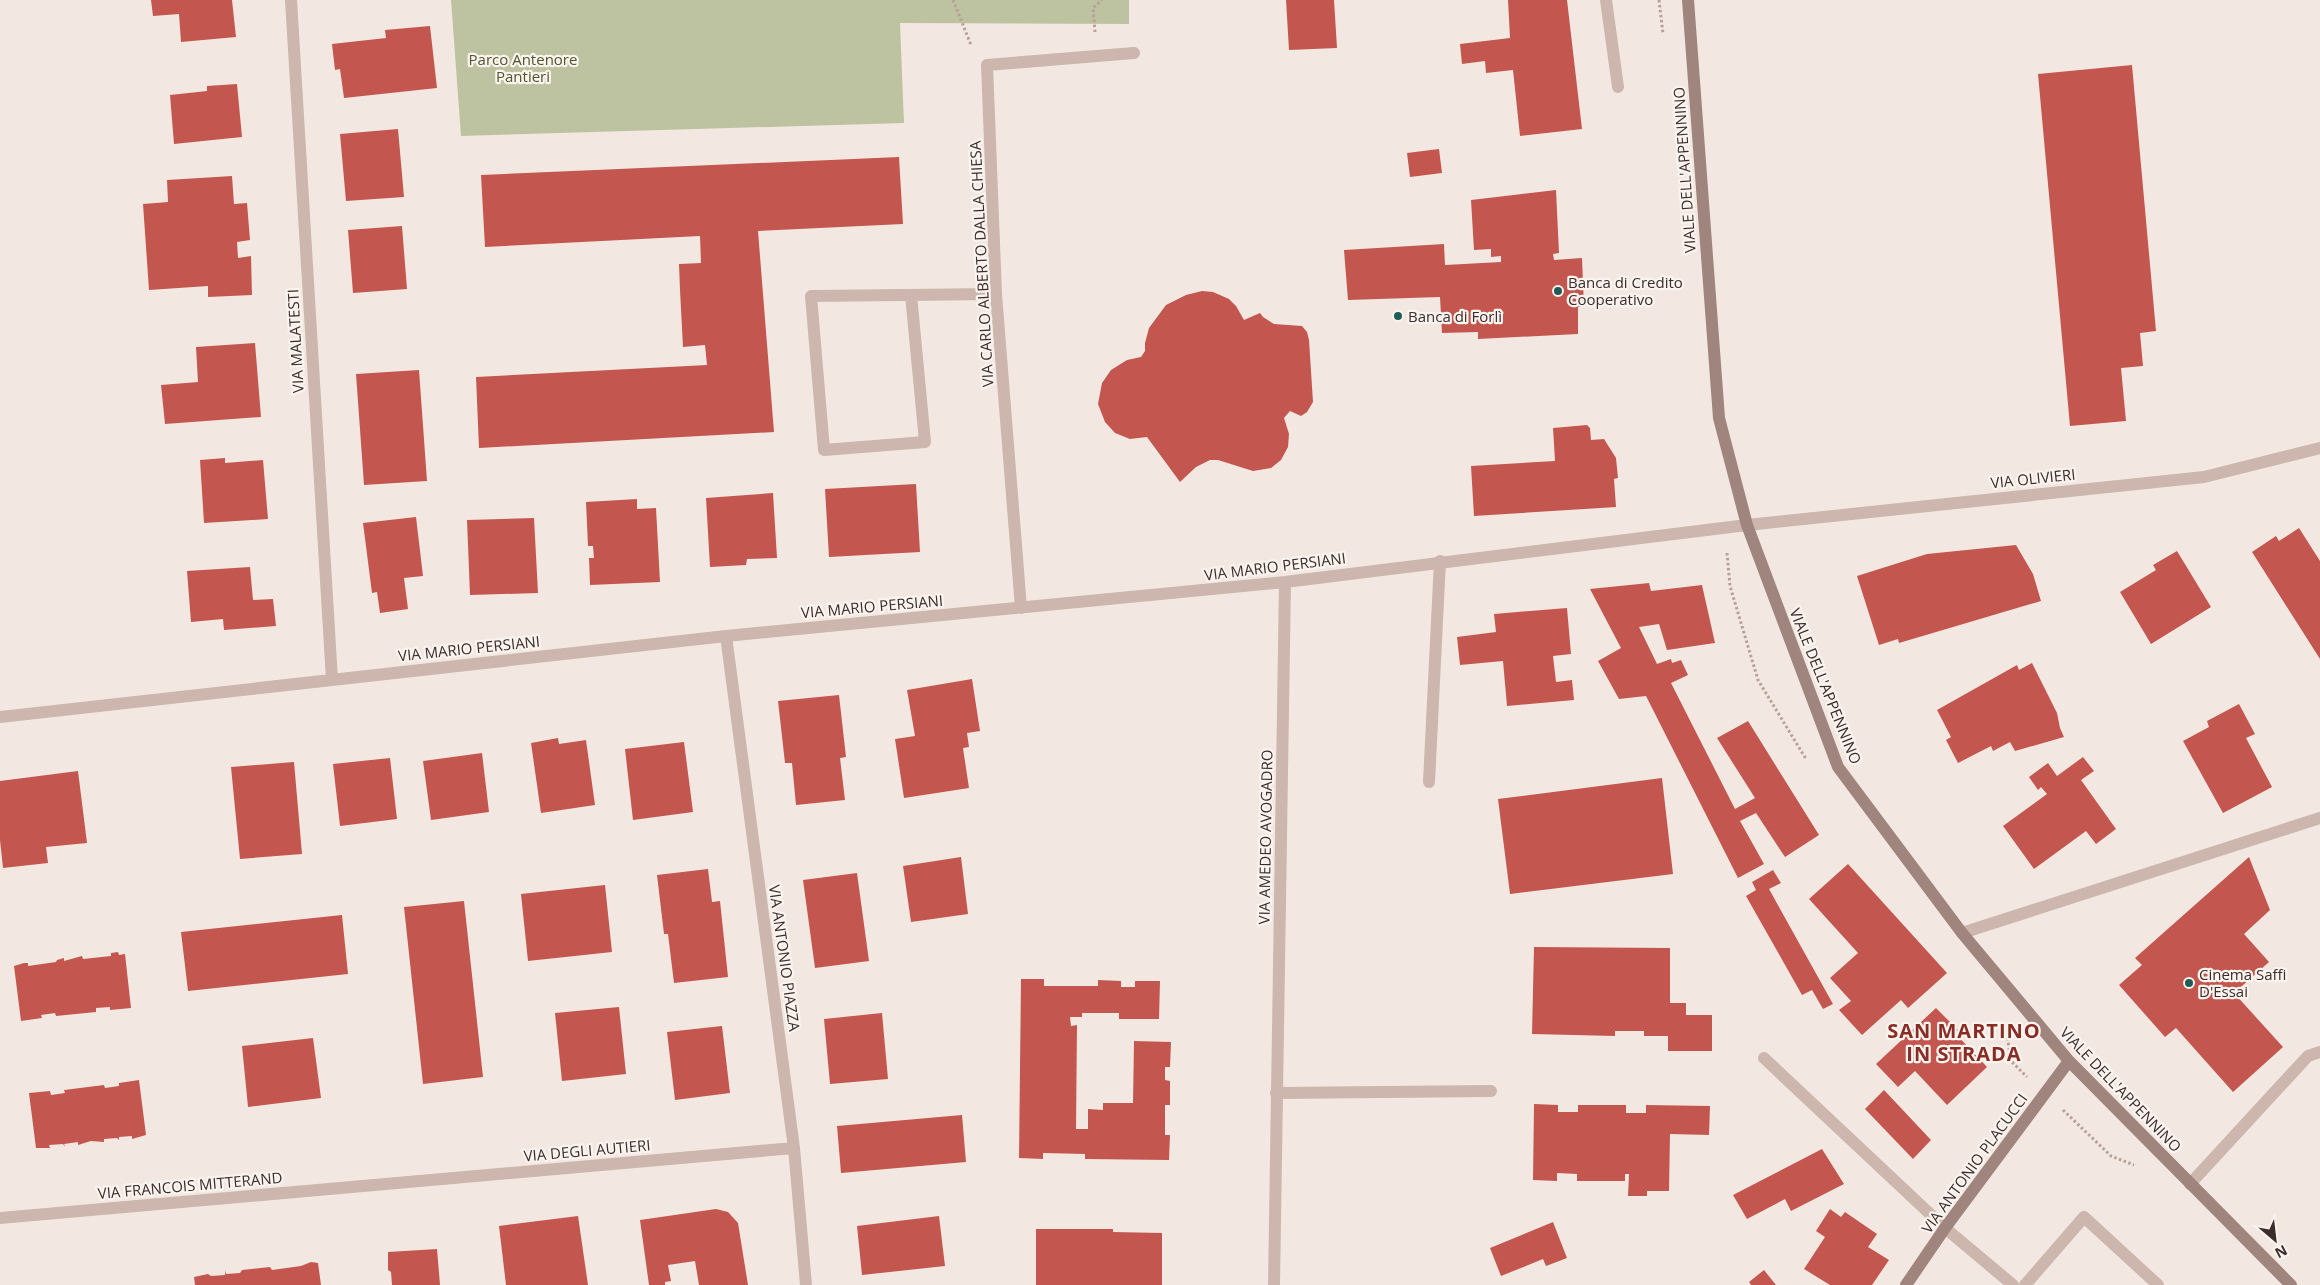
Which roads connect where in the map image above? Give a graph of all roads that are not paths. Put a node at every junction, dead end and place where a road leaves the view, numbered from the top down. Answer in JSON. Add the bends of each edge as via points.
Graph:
{"nodes":[{"id":1,"x":291,"y":0,"type":"edge"},
{"id":2,"x":1606,"y":0,"type":"edge"},
{"id":3,"x":1688,"y":0,"type":"edge"},
{"id":4,"x":1134,"y":53,"type":"dead end"},
{"id":5,"x":1618,"y":87,"type":"dead end"},
{"id":6,"x":996,"y":294,"type":"junction"},
{"id":7,"x":911,"y":295,"type":"junction"},
{"id":8,"x":2320,"y":448,"type":"edge"},
{"id":9,"x":1747,"y":525,"type":"junction"},
{"id":10,"x":1440,"y":561,"type":"junction"},
{"id":11,"x":1286,"y":582,"type":"junction"},
{"id":12,"x":1021,"y":608,"type":"junction"},
{"id":13,"x":726,"y":636,"type":"junction"},
{"id":14,"x":332,"y":680,"type":"junction"},
{"id":15,"x":0,"y":717,"type":"edge"},
{"id":16,"x":1430,"y":782,"type":"dead end"},
{"id":17,"x":2320,"y":818,"type":"edge"},
{"id":18,"x":1962,"y":933,"type":"junction"},
{"id":19,"x":2320,"y":1052,"type":"edge"},
{"id":20,"x":1764,"y":1058,"type":"dead end"},
{"id":21,"x":2069,"y":1060,"type":"junction"},
{"id":22,"x":1491,"y":1091,"type":"dead end"},
{"id":23,"x":1276,"y":1093,"type":"junction"},
{"id":24,"x":794,"y":1148,"type":"junction"},
{"id":25,"x":383,"y":1184,"type":"joint"},
{"id":26,"x":2190,"y":1184,"type":"junction"},
{"id":27,"x":0,"y":1218,"type":"edge"},
{"id":28,"x":1945,"y":1228,"type":"junction"},
{"id":29,"x":806,"y":1285,"type":"edge"},
{"id":30,"x":1274,"y":1285,"type":"edge"},
{"id":31,"x":1906,"y":1285,"type":"edge"},
{"id":32,"x":2013,"y":1285,"type":"edge"},
{"id":33,"x":2025,"y":1285,"type":"edge"},
{"id":34,"x":2158,"y":1285,"type":"edge"},
{"id":35,"x":2291,"y":1285,"type":"edge"}],
"edges":[{"from":1,"to":14,"type":"street","name":"VIA MALATESTI"},
{"from":2,"to":5,"type":"street"},
{"from":3,"to":9,"type":"main road","name":"VIALE DELL'APPENNINO","via":[[1719,418]]},
{"from":4,"to":6,"type":"street","name":"VIA CARLO ALBERTO DALLA CHIESA","via":[[987,65]]},
{"from":6,"to":7,"type":"street"},
{"from":6,"to":12,"type":"street","name":"VIA CARLO ALBERTO DALLA CHIESA"},
{"from":7,"to":7,"type":"street","via":[[925,442],[824,450],[811,296]]},
{"from":8,"to":9,"type":"street","name":"VIA OLIVIERI","via":[[2204,476]]},
{"from":9,"to":10,"type":"street","name":"VIA MARIO PERSIANI"},
{"from":9,"to":18,"type":"main road","name":"VIALE DELL'APPENNINO","via":[[1838,768]]},
{"from":10,"to":11,"type":"street","name":"VIA MARIO PERSIANI"},
{"from":10,"to":16,"type":"street"},
{"from":11,"to":12,"type":"street","name":"VIA MARIO PERSIANI"},
{"from":11,"to":23,"type":"street","name":"VIA AMEDEO AVOGADRO"},
{"from":12,"to":13,"type":"street","name":"VIA MARIO PERSIANI"},
{"from":13,"to":14,"type":"street","name":"VIA MARIO PERSIANI"},
{"from":13,"to":24,"type":"street","name":"VIA ANTONIO PIAZZA"},
{"from":14,"to":15,"type":"street","name":"VIA MARIO PERSIANI"},
{"from":17,"to":18,"type":"street"},
{"from":18,"to":21,"type":"main road","name":"VIALE DELL'APPENNINO"},
{"from":19,"to":26,"type":"street","via":[[2308,1056]]},
{"from":20,"to":28,"type":"street"},
{"from":21,"to":26,"type":"main road","name":"VIALE DELL'APPENNINO"},
{"from":21,"to":28,"type":"main road","name":"VIA ANTONIO PLACUCCI"},
{"from":22,"to":23,"type":"street"},
{"from":23,"to":30,"type":"street","name":"VIA AMEDEO AVOGADRO"},
{"from":24,"to":25,"type":"street","name":"VIA DEGLI AUTIERI"},
{"from":24,"to":29,"type":"street","name":"VIA ANTONIO PIAZZA"},
{"from":25,"to":27,"type":"street","name":"VIA FRANCOIS MITTERAND"},
{"from":26,"to":35,"type":"main road","name":"VIALE DELL'APPENNINO"},
{"from":28,"to":31,"type":"main road","name":"VIA ANTONIO PLACUCCI"},
{"from":28,"to":32,"type":"street"},
{"from":33,"to":34,"type":"street","via":[[2084,1217]]}]}
